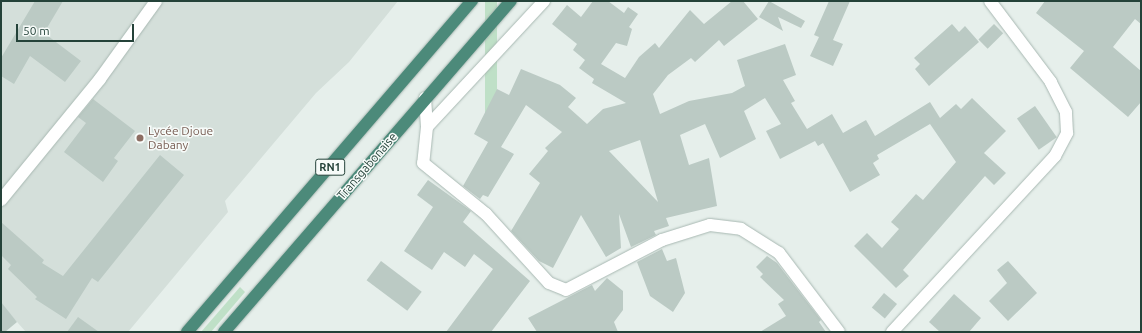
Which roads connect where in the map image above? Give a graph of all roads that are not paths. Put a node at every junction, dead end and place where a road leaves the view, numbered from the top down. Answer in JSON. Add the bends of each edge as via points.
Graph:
{"nodes":[{"id":1,"x":156,"y":1,"type":"edge"},
{"id":2,"x":472,"y":1,"type":"edge"},
{"id":3,"x":511,"y":1,"type":"edge"},
{"id":4,"x":544,"y":1,"type":"edge"},
{"id":5,"x":990,"y":1,"type":"edge"},
{"id":6,"x":425,"y":98,"type":"junction"},
{"id":7,"x":427,"y":127,"type":"junction"},
{"id":8,"x":1,"y":200,"type":"edge"},
{"id":9,"x":187,"y":332,"type":"edge"},
{"id":10,"x":224,"y":332,"type":"edge"},
{"id":11,"x":839,"y":332,"type":"edge"},
{"id":12,"x":892,"y":332,"type":"edge"}],
"edges":[{"from":1,"to":8,"type":"street","via":[[100,79]]},
{"from":2,"to":9,"type":"highway","number":"RN1"},
{"from":3,"to":6,"type":"highway","name":"Transgabonaise","number":"RN1"},
{"from":4,"to":7,"type":"street"},
{"from":5,"to":12,"type":"street","via":[[1051,82],[1066,112],[1067,133],[1055,156]]},
{"from":6,"to":7,"type":"street"},
{"from":6,"to":10,"type":"highway","name":"Transgabonaise","number":"RN1"},
{"from":7,"to":11,"type":"street","via":[[423,163],[486,214],[550,283],[566,290],[662,240],[710,225],[740,229],[779,253]]}]}
